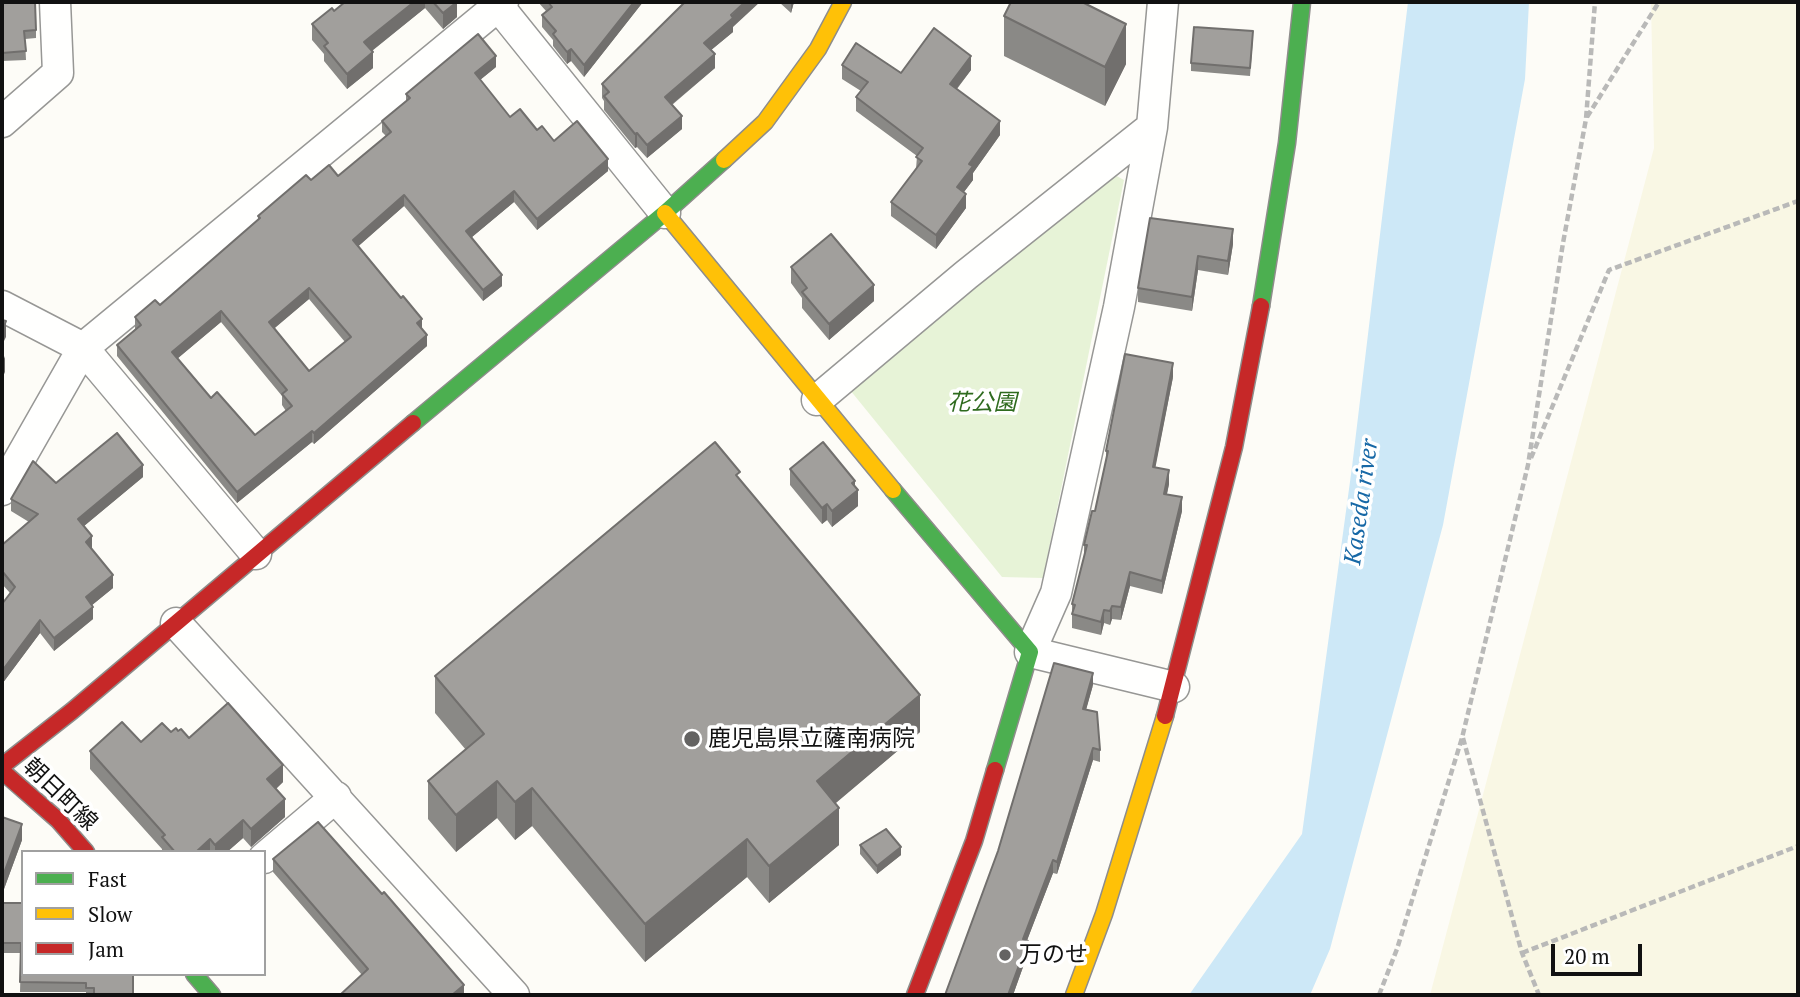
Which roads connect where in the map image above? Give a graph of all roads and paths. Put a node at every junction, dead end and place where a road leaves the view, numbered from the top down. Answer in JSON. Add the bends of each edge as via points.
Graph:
{"nodes":[{"id":1,"x":55,"y":2,"type":"edge"},
{"id":2,"x":843,"y":2,"type":"edge"},
{"id":3,"x":1163,"y":2,"type":"edge"},
{"id":4,"x":1302,"y":2,"type":"edge"},
{"id":5,"x":1595,"y":2,"type":"edge"},
{"id":6,"x":1659,"y":2,"type":"edge"},
{"id":7,"x":499,"y":3,"type":"edge"},
{"id":8,"x":1586,"y":119,"type":"junction"},
{"id":9,"x":2,"y":122,"type":"edge"},
{"id":10,"x":1152,"y":127,"type":"junction"},
{"id":11,"x":1798,"y":201,"type":"edge"},
{"id":12,"x":665,"y":213,"type":"junction"},
{"id":13,"x":2,"y":306,"type":"edge"},
{"id":14,"x":83,"y":348,"type":"junction"},
{"id":15,"x":817,"y":400,"type":"junction"},
{"id":16,"x":1528,"y":465,"type":"junction"},
{"id":17,"x":2,"y":490,"type":"edge"},
{"id":18,"x":256,"y":554,"type":"junction"},
{"id":19,"x":176,"y":623,"type":"junction"},
{"id":20,"x":1030,"y":652,"type":"junction"},
{"id":21,"x":1174,"y":687,"type":"junction"},
{"id":22,"x":1462,"y":737,"type":"junction"},
{"id":23,"x":2,"y":766,"type":"edge"},
{"id":24,"x":2,"y":771,"type":"edge"},
{"id":25,"x":336,"y":797,"type":"junction"},
{"id":26,"x":1798,"y":846,"type":"edge"},
{"id":27,"x":84,"y":850,"type":"edge"},
{"id":28,"x":266,"y":856,"type":"edge"},
{"id":29,"x":1522,"y":953,"type":"junction"},
{"id":30,"x":196,"y":976,"type":"edge"},
{"id":31,"x":212,"y":995,"type":"edge"},
{"id":32,"x":514,"y":995,"type":"edge"},
{"id":33,"x":915,"y":995,"type":"edge"},
{"id":34,"x":1074,"y":995,"type":"edge"},
{"id":35,"x":1379,"y":995,"type":"edge"},
{"id":36,"x":1539,"y":995,"type":"edge"}],
"edges":[{"from":1,"to":9,"type":"street","via":[[58,73]]},
{"from":2,"to":12,"type":"street","via":[[818,49],[765,122]]},
{"from":3,"to":10,"type":"street"},
{"from":4,"to":21,"type":"street","via":[[1285,156],[1242,408]]},
{"from":5,"to":8,"type":"path"},
{"from":6,"to":8,"type":"path"},
{"from":7,"to":12,"type":"street"},
{"from":7,"to":14,"type":"street"},
{"from":8,"to":16,"type":"path"},
{"from":10,"to":15,"type":"street"},
{"from":10,"to":20,"type":"street","via":[[1119,307],[1056,593]]},
{"from":11,"to":16,"type":"path","via":[[1609,270]]},
{"from":12,"to":15,"type":"street"},
{"from":12,"to":18,"type":"street"},
{"from":13,"to":14,"type":"street"},
{"from":14,"to":17,"type":"street"},
{"from":14,"to":18,"type":"street"},
{"from":15,"to":20,"type":"street"},
{"from":16,"to":22,"type":"path"},
{"from":18,"to":19,"type":"street"},
{"from":19,"to":23,"type":"street"},
{"from":19,"to":25,"type":"street"},
{"from":20,"to":21,"type":"street"},
{"from":20,"to":33,"type":"street","via":[[974,841]]},
{"from":21,"to":34,"type":"street","via":[[1104,914]]},
{"from":22,"to":29,"type":"path"},
{"from":22,"to":35,"type":"path"},
{"from":24,"to":27,"type":"street","name":"朝日町線"},
{"from":25,"to":28,"type":"street"},
{"from":25,"to":32,"type":"street"},
{"from":26,"to":29,"type":"path"},
{"from":29,"to":36,"type":"path"},
{"from":30,"to":31,"type":"street"}]}
